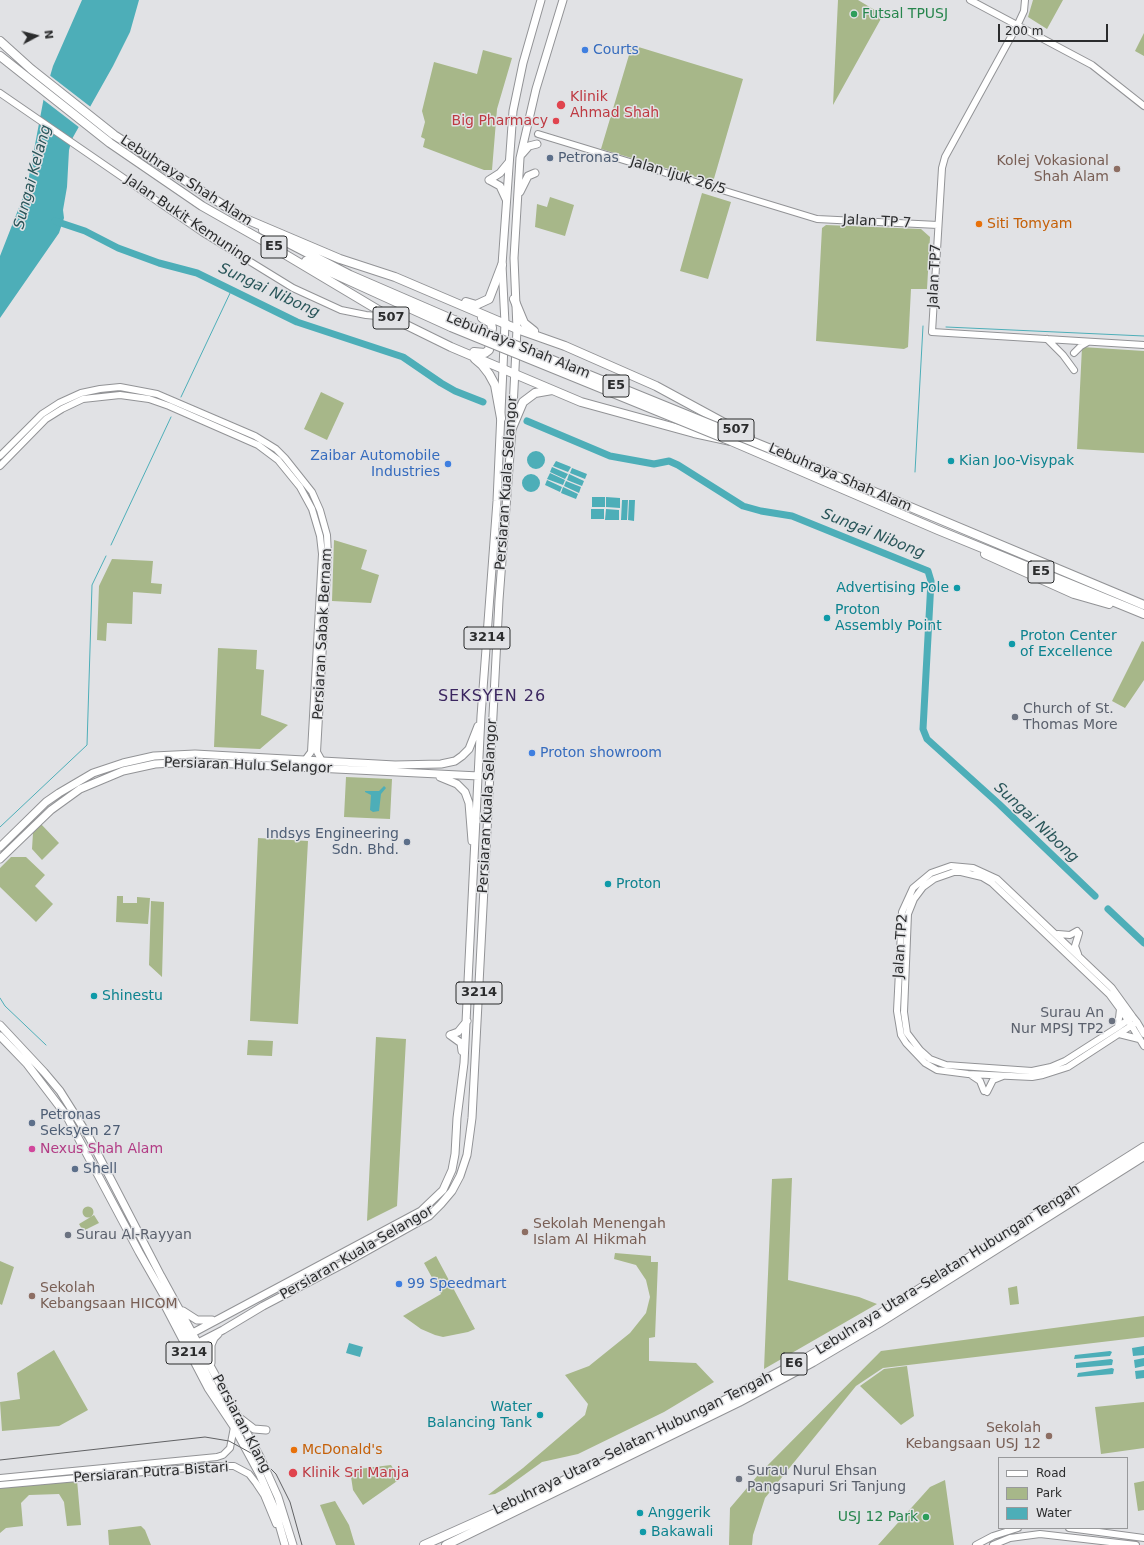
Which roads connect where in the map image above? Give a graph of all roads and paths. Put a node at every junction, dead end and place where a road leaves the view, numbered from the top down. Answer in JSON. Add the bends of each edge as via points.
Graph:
{"nodes":[{"id":1,"x":541,"y":0,"type":"edge"},
{"id":2,"x":563,"y":0,"type":"edge"},
{"id":3,"x":970,"y":0,"type":"edge"},
{"id":4,"x":1025,"y":0,"type":"edge"},
{"id":5,"x":1017,"y":26,"type":"junction"},
{"id":6,"x":0,"y":41,"type":"edge"},
{"id":7,"x":0,"y":56,"type":"edge"},
{"id":8,"x":0,"y":93,"type":"edge"},
{"id":9,"x":1144,"y":106,"type":"edge"},
{"id":10,"x":538,"y":134,"type":"dead end"},
{"id":11,"x":112,"y":139,"type":"junction"},
{"id":12,"x":537,"y":144,"type":"dead end"},
{"id":13,"x":520,"y":158,"type":"junction"},
{"id":14,"x":509,"y":162,"type":"junction"},
{"id":15,"x":535,"y":173,"type":"dead end"},
{"id":16,"x":518,"y":198,"type":"junction"},
{"id":17,"x":506,"y":200,"type":"junction"},
{"id":18,"x":241,"y":217,"type":"junction"},
{"id":19,"x":817,"y":219,"type":"joint"},
{"id":20,"x":938,"y":225,"type":"junction"},
{"id":21,"x":271,"y":246,"type":"junction"},
{"id":22,"x":502,"y":265,"type":"junction"},
{"id":23,"x":445,"y":297,"type":"junction"},
{"id":24,"x":514,"y":299,"type":"junction"},
{"id":25,"x":390,"y":317,"type":"junction"},
{"id":26,"x":505,"y":323,"type":"junction"},
{"id":27,"x":453,"y":324,"type":"junction"},
{"id":28,"x":516,"y":328,"type":"junction"},
{"id":29,"x":1047,"y":339,"type":"junction"},
{"id":30,"x":1089,"y":342,"type":"junction"},
{"id":31,"x":1144,"y":345,"type":"edge"},
{"id":32,"x":565,"y":346,"type":"junction"},
{"id":33,"x":451,"y":347,"type":"junction"},
{"id":34,"x":462,"y":351,"type":"junction"},
{"id":35,"x":1074,"y":353,"type":"dead end"},
{"id":36,"x":504,"y":368,"type":"junction"},
{"id":37,"x":1074,"y":370,"type":"dead end"},
{"id":38,"x":514,"y":372,"type":"junction"},
{"id":39,"x":553,"y":390,"type":"junction"},
{"id":40,"x":501,"y":418,"type":"junction"},
{"id":41,"x":512,"y":428,"type":"junction"},
{"id":42,"x":731,"y":441,"type":"junction"},
{"id":43,"x":778,"y":452,"type":"junction"},
{"id":44,"x":0,"y":456,"type":"edge"},
{"id":45,"x":0,"y":466,"type":"edge"},
{"id":46,"x":306,"y":482,"type":"junction"},
{"id":47,"x":300,"y":487,"type":"junction"},
{"id":48,"x":499,"y":600,"type":"junction"},
{"id":49,"x":1144,"y":605,"type":"edge"},
{"id":50,"x":1144,"y":614,"type":"edge"},
{"id":51,"x":481,"y":716,"type":"junction"},
{"id":52,"x":305,"y":760,"type":"junction"},
{"id":53,"x":322,"y":761,"type":"junction"},
{"id":54,"x":432,"y":775,"type":"junction"},
{"id":55,"x":479,"y":776,"type":"junction"},
{"id":56,"x":0,"y":847,"type":"edge"},
{"id":57,"x":0,"y":859,"type":"edge"},
{"id":58,"x":474,"y":873,"type":"junction"},
{"id":59,"x":1056,"y":934,"type":"junction"},
{"id":60,"x":1079,"y":956,"type":"junction"},
{"id":61,"x":1120,"y":1009,"type":"junction"},
{"id":62,"x":467,"y":1021,"type":"junction"},
{"id":63,"x":1132,"y":1021,"type":"junction"},
{"id":64,"x":0,"y":1025,"type":"edge"},
{"id":65,"x":1118,"y":1027,"type":"junction"},
{"id":66,"x":1119,"y":1034,"type":"junction"},
{"id":67,"x":1144,"y":1034,"type":"edge"},
{"id":68,"x":0,"y":1036,"type":"edge"},
{"id":69,"x":1139,"y":1039,"type":"junction"},
{"id":70,"x":1144,"y":1046,"type":"edge"},
{"id":71,"x":968,"y":1074,"type":"junction"},
{"id":72,"x":1008,"y":1075,"type":"junction"},
{"id":73,"x":457,"y":1118,"type":"junction"},
{"id":74,"x":1144,"y":1147,"type":"edge"},
{"id":75,"x":1144,"y":1156,"type":"edge"},
{"id":76,"x":155,"y":1281,"type":"junction"},
{"id":77,"x":180,"y":1308,"type":"junction"},
{"id":78,"x":217,"y":1319,"type":"junction"},
{"id":79,"x":223,"y":1330,"type":"junction"},
{"id":80,"x":190,"y":1334,"type":"junction"},
{"id":81,"x":195,"y":1344,"type":"junction"},
{"id":82,"x":213,"y":1372,"type":"junction"},
{"id":83,"x":239,"y":1417,"type":"junction"},
{"id":84,"x":232,"y":1424,"type":"junction"},
{"id":85,"x":266,"y":1430,"type":"dead end"},
{"id":86,"x":0,"y":1478,"type":"edge"},
{"id":87,"x":0,"y":1485,"type":"edge"},
{"id":88,"x":1015,"y":1529,"type":"edge"},
{"id":89,"x":1076,"y":1529,"type":"edge"},
{"id":90,"x":1144,"y":1538,"type":"edge"},
{"id":91,"x":285,"y":1542,"type":"edge"},
{"id":92,"x":293,"y":1545,"type":"edge"},
{"id":93,"x":424,"y":1545,"type":"edge"},
{"id":94,"x":446,"y":1545,"type":"edge"},
{"id":95,"x":977,"y":1545,"type":"edge"},
{"id":96,"x":993,"y":1545,"type":"edge"},
{"id":97,"x":1134,"y":1545,"type":"edge"}],
"edges":[{"from":1,"to":14,"type":"main road","name":"Persiaran Kuala Selangor","via":[[523,63],[513,111]]},
{"from":2,"to":13,"type":"main road","name":"Persiaran Kuala Selangor","via":[[536,89]]},
{"from":3,"to":5,"type":"street"},
{"from":4,"to":5,"type":"street","name":"Jalan TP7","via":[[1024,11]]},
{"from":5,"to":9,"type":"street","via":[[1092,65]]},
{"from":5,"to":20,"type":"street","name":"Jalan TP7","via":[[945,157]]},
{"from":6,"to":11,"type":"highway","name":"Lebuhraya Shah Alam","number":"E5"},
{"from":7,"to":11,"type":"highway","name":"Lebuhraya Shah Alam","number":"E5"},
{"from":8,"to":25,"type":"street","name":"Jalan Bukit Kemuning","via":[[202,232],[293,288],[341,310]]},
{"from":10,"to":19,"type":"street","name":"Jalan Ijuk 26/5"},
{"from":11,"to":18,"type":"highway","name":"Lebuhraya Shah Alam","number":"E5"},
{"from":11,"to":21,"type":"highway","name":"Lebuhraya Shah Alam","number":"E5","via":[[202,206]]},
{"from":12,"to":13,"type":"main road","via":[[524,149]]},
{"from":13,"to":16,"type":"main road","name":"Persiaran Kuala Selangor"},
{"from":14,"to":17,"type":"main road","name":"Persiaran Kuala Selangor"},
{"from":14,"to":17,"type":"main road","via":[[489,180],[500,186]]},
{"from":15,"to":16,"type":"main road","via":[[528,176]]},
{"from":16,"to":24,"type":"main road","name":"Persiaran Kuala Selangor"},
{"from":17,"to":22,"type":"main road","name":"Persiaran Kuala Selangor"},
{"from":18,"to":23,"type":"highway","number":"507","via":[[340,259],[396,276]]},
{"from":18,"to":27,"type":"highway","name":"Lebuhraya Shah Alam","number":"E5","via":[[350,275]]},
{"from":19,"to":20,"type":"street","name":"Jalan TP 7"},
{"from":20,"to":29,"type":"street","name":"Jalan TP7","via":[[932,332]]},
{"from":21,"to":25,"type":"highway","number":"507"},
{"from":21,"to":27,"type":"highway","name":"Lebuhraya Shah Alam","number":"E5"},
{"from":22,"to":23,"type":"highway","via":[[493,292],[483,303],[476,305]]},
{"from":22,"to":26,"type":"main road","name":"Persiaran Kuala Selangor","number":"3214"},
{"from":23,"to":26,"type":"highway","number":"507"},
{"from":23,"to":33,"type":"highway","via":[[453,304],[488,321],[492,328],[489,350],[485,354]]},
{"from":24,"to":28,"type":"main road","name":"Persiaran Kuala Selangor","number":"3214"},
{"from":24,"to":32,"type":"highway","via":[[520,318],[528,328]]},
{"from":25,"to":33,"type":"highway","number":"507"},
{"from":26,"to":28,"type":"highway","number":"507"},
{"from":26,"to":36,"type":"main road","name":"Persiaran Kuala Selangor","number":"3214"},
{"from":27,"to":42,"type":"highway","name":"Lebuhraya Shah Alam","number":"E5","bridge":true},
{"from":27,"to":43,"type":"highway","name":"Lebuhraya Shah Alam","number":"E5","bridge":true},
{"from":28,"to":32,"type":"highway","number":"507"},
{"from":28,"to":38,"type":"main road","name":"Persiaran Kuala Selangor","number":"3214"},
{"from":29,"to":30,"type":"street","name":"Jalan TP7"},
{"from":29,"to":37,"type":"street"},
{"from":30,"to":31,"type":"street","name":"Jalan TP7"},
{"from":30,"to":35,"type":"street","via":[[1080,346]]},
{"from":32,"to":43,"type":"highway","number":"507","via":[[656,386]]},
{"from":33,"to":34,"type":"highway","number":"507"},
{"from":34,"to":36,"type":"highway","number":"507"},
{"from":34,"to":40,"type":"highway","via":[[482,365],[489,374]]},
{"from":36,"to":38,"type":"highway","number":"507"},
{"from":36,"to":40,"type":"main road","name":"Persiaran Kuala Selangor","number":"3214"},
{"from":38,"to":39,"type":"highway","number":"507"},
{"from":38,"to":41,"type":"main road","name":"Persiaran Kuala Selangor","number":"3214"},
{"from":39,"to":41,"type":"highway","via":[[535,393],[524,402]]},
{"from":39,"to":42,"type":"highway","number":"507","via":[[581,402],[622,414]]},
{"from":40,"to":51,"type":"main road","name":"Persiaran Kuala Selangor","number":"3214","via":[[492,592]]},
{"from":41,"to":48,"type":"main road","name":"Persiaran Kuala Selangor","number":"3214"},
{"from":42,"to":50,"type":"highway","name":"Lebuhraya Shah Alam","number":"E5","via":[[938,530]]},
{"from":43,"to":49,"type":"highway","name":"Lebuhraya Shah Alam","number":"E5"},
{"from":44,"to":46,"type":"street","name":"Persiaran Sabak Bernam","via":[[42,414],[59,403],[81,393],[120,387],[157,394],[255,436],[276,449]]},
{"from":45,"to":47,"type":"street","name":"Persiaran Sabak Bernam","via":[[46,420],[62,409],[83,399],[120,395],[156,402],[258,445],[278,460]]},
{"from":46,"to":47,"type":"street"},
{"from":46,"to":53,"type":"street","name":"Persiaran Sabak Bernam","via":[[320,510],[327,535],[317,752]]},
{"from":47,"to":52,"type":"street","name":"Persiaran Sabak Bernam","via":[[312,509],[322,554],[312,752]]},
{"from":48,"to":55,"type":"main road","via":[[492,635],[485,768]]},
{"from":48,"to":79,"type":"main road","name":"Persiaran Kuala Selangor","number":"3214","via":[[472,1118],[467,1155],[460,1176],[441,1204],[429,1216]]},
{"from":51,"to":53,"type":"main road","name":"Persiaran Hulu Selangor","via":[[469,749],[456,761],[441,764]]},
{"from":51,"to":55,"type":"main road","name":"Persiaran Kuala Selangor","number":"3214"},
{"from":52,"to":53,"type":"main road","name":"Persiaran Hulu Selangor"},
{"from":52,"to":56,"type":"main road","name":"Persiaran Hulu Selangor","via":[[195,754],[154,756],[123,763],[93,774],[59,793],[46,802]]},
{"from":54,"to":55,"type":"main road","name":"Persiaran Hulu Selangor"},
{"from":54,"to":57,"type":"main road","name":"Persiaran Hulu Selangor","via":[[193,762],[155,764],[123,771],[80,789],[51,810]]},
{"from":54,"to":58,"type":"main road","via":[[457,784],[465,792],[469,803]]},
{"from":55,"to":58,"type":"main road","name":"Persiaran Kuala Selangor","number":"3214"},
{"from":58,"to":62,"type":"main road","name":"Persiaran Kuala Selangor","number":"3214"},
{"from":59,"to":60,"type":"street","name":"Jalan TP2"},
{"from":59,"to":60,"type":"street","via":[[1070,935],[1078,932],[1075,946]]},
{"from":59,"to":71,"type":"street","name":"Jalan TP2","via":[[997,879],[973,868],[951,866],[931,873],[913,888],[902,912],[897,1011],[901,1035],[925,1063],[937,1070]]},
{"from":60,"to":63,"type":"street","name":"Jalan TP2","via":[[1112,988]]},
{"from":61,"to":63,"type":"street","name":"Jalan TP2"},
{"from":61,"to":65,"type":"street"},
{"from":61,"to":65,"type":"street","name":"Jalan TP2","via":[[1109,994],[1061,948],[992,883],[982,877],[954,872],[934,879],[922,887],[914,899],[908,914],[904,1012],[907,1033],[930,1059],[946,1065],[1032,1071],[1065,1061]]},
{"from":62,"to":73,"type":"main road","name":"Persiaran Kuala Selangor","number":"3214"},
{"from":62,"to":73,"type":"main road","via":[[458,1032],[450,1035],[459,1040],[462,1047],[457,1086]]},
{"from":63,"to":65,"type":"street","name":"Jalan TP2"},
{"from":63,"to":66,"type":"street","name":"Jalan TP2"},
{"from":63,"to":67,"type":"street","name":"Jalan TP2"},
{"from":63,"to":69,"type":"street","name":"Jalan TP2"},
{"from":64,"to":77,"type":"main road","name":"Persiaran Klang","number":"3214","via":[[44,1072],[73,1111]]},
{"from":66,"to":69,"type":"street"},
{"from":66,"to":72,"type":"street","name":"Jalan TP2","via":[[1063,1069],[1032,1077]]},
{"from":68,"to":76,"type":"main road","name":"Persiaran Klang","number":"3214","via":[[38,1077],[66,1115]]},
{"from":69,"to":70,"type":"street","name":"Jalan TP2"},
{"from":71,"to":72,"type":"street","name":"Jalan TP2"},
{"from":71,"to":72,"type":"street","via":[[980,1081],[986,1091],[993,1080]]},
{"from":73,"to":78,"type":"main road","name":"Persiaran Kuala Selangor","number":"3214","via":[[452,1170],[443,1190],[421,1211]]},
{"from":74,"to":93,"type":"highway","name":"Lebuhraya Utara–Selatan Hubungan Tengah","number":"E6","via":[[806,1358],[652,1438],[509,1508]]},
{"from":75,"to":94,"type":"highway","name":"Lebuhraya Utara–Selatan Hubungan Tengah","number":"E6","via":[[813,1362],[732,1405]]},
{"from":76,"to":80,"type":"main road","name":"Persiaran Klang"},
{"from":76,"to":84,"type":"main road","name":"Persiaran Klang","number":"3214","via":[[170,1316],[208,1388]]},
{"from":77,"to":78,"type":"main road","via":[[203,1322]]},
{"from":77,"to":80,"type":"main road","name":"Persiaran Klang","number":"3214"},
{"from":78,"to":80,"type":"main road","name":"Persiaran Kuala Selangor","number":"3214"},
{"from":79,"to":81,"type":"main road","name":"Persiaran Kuala Selangor","number":"3214"},
{"from":79,"to":82,"type":"main road","via":[[214,1338],[211,1346],[210,1360]]},
{"from":80,"to":81,"type":"main road","name":"Persiaran Klang"},
{"from":81,"to":82,"type":"main road","name":"Persiaran Klang","number":"3214"},
{"from":81,"to":84,"type":"main road"},
{"from":82,"to":83,"type":"main road","name":"Persiaran Klang","number":"3214"},
{"from":83,"to":85,"type":"main road","via":[[254,1429]]},
{"from":83,"to":92,"type":"main road","name":"Persiaran Klang","number":"3214","via":[[272,1484]]},
{"from":84,"to":86,"type":"street","name":"Persiaran Putra Bistari","via":[[230,1448],[218,1457]]},
{"from":84,"to":91,"type":"main road","name":"Persiaran Klang","number":"3214","via":[[269,1493]]},
{"from":87,"to":91,"type":"street","name":"Persiaran Putra Bistari","via":[[234,1466],[249,1474],[256,1483]]},
{"from":88,"to":95,"type":"street","via":[[993,1536]]},
{"from":89,"to":90,"type":"street"},
{"from":96,"to":97,"type":"street","via":[[1010,1538],[1040,1534]]}]}
